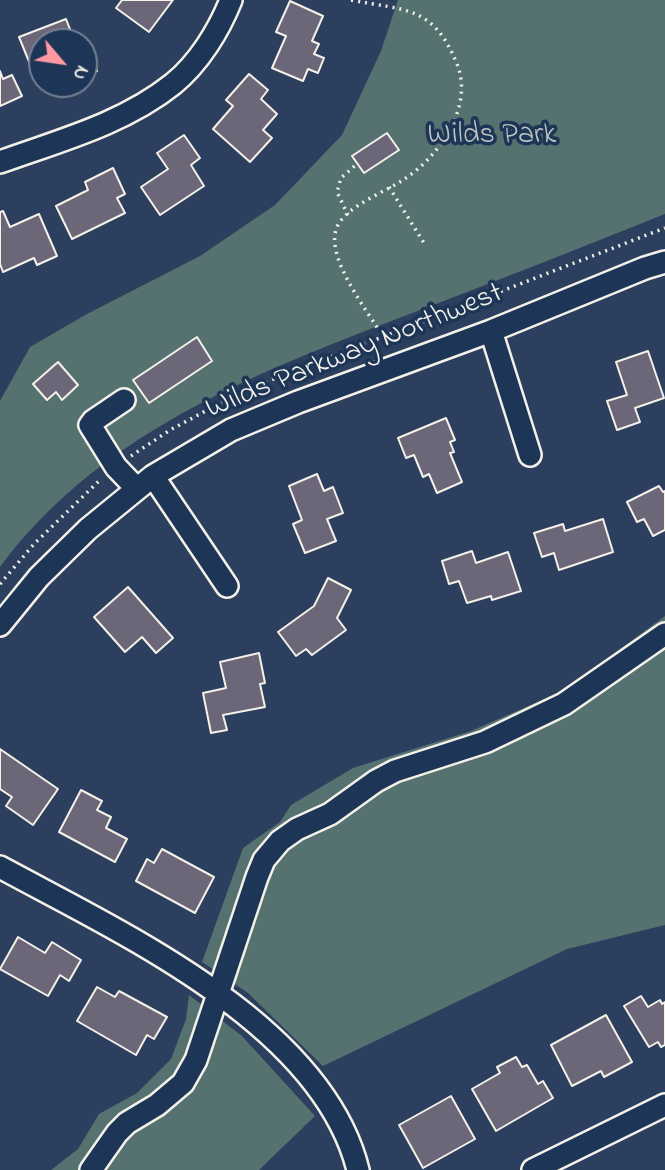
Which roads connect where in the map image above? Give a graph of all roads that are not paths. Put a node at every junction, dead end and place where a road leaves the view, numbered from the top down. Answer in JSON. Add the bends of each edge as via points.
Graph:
{"nodes":[{"id":1,"x":231,"y":0,"type":"edge"},
{"id":2,"x":0,"y":162,"type":"edge"},
{"id":3,"x":665,"y":262,"type":"edge"},
{"id":4,"x":491,"y":331,"type":"junction"},
{"id":5,"x":124,"y":400,"type":"dead end"},
{"id":6,"x":530,"y":455,"type":"dead end"},
{"id":7,"x":145,"y":483,"type":"junction"},
{"id":8,"x":227,"y":586,"type":"dead end"},
{"id":9,"x":0,"y":625,"type":"edge"},
{"id":10,"x":665,"y":634,"type":"edge"},
{"id":11,"x":0,"y":867,"type":"edge"},
{"id":12,"x":217,"y":993,"type":"junction"},
{"id":13,"x":665,"y":1105,"type":"edge"},
{"id":14,"x":91,"y":1170,"type":"edge"},
{"id":15,"x":358,"y":1170,"type":"edge"},
{"id":16,"x":533,"y":1170,"type":"edge"}],
"edges":[{"from":1,"to":2,"type":"street","via":[[204,51],[174,83],[100,126]]},
{"from":3,"to":4,"type":"street","name":"Wilds Parkway Northwest"},
{"from":4,"to":6,"type":"street"},
{"from":4,"to":7,"type":"street","name":"Wilds Parkway Northwest","via":[[231,430]]},
{"from":5,"to":7,"type":"street","via":[[90,425],[116,467]]},
{"from":7,"to":8,"type":"street"},
{"from":7,"to":9,"type":"street","name":"Wilds Parkway Northwest","via":[[39,577]]},
{"from":10,"to":12,"type":"street","via":[[564,704],[467,749],[395,771],[281,841],[264,860]]},
{"from":11,"to":12,"type":"street","via":[[152,949]]},
{"from":12,"to":14,"type":"street","via":[[183,1083],[127,1123]]},
{"from":12,"to":15,"type":"street","via":[[303,1068],[338,1115]]},
{"from":13,"to":16,"type":"street"}]}
